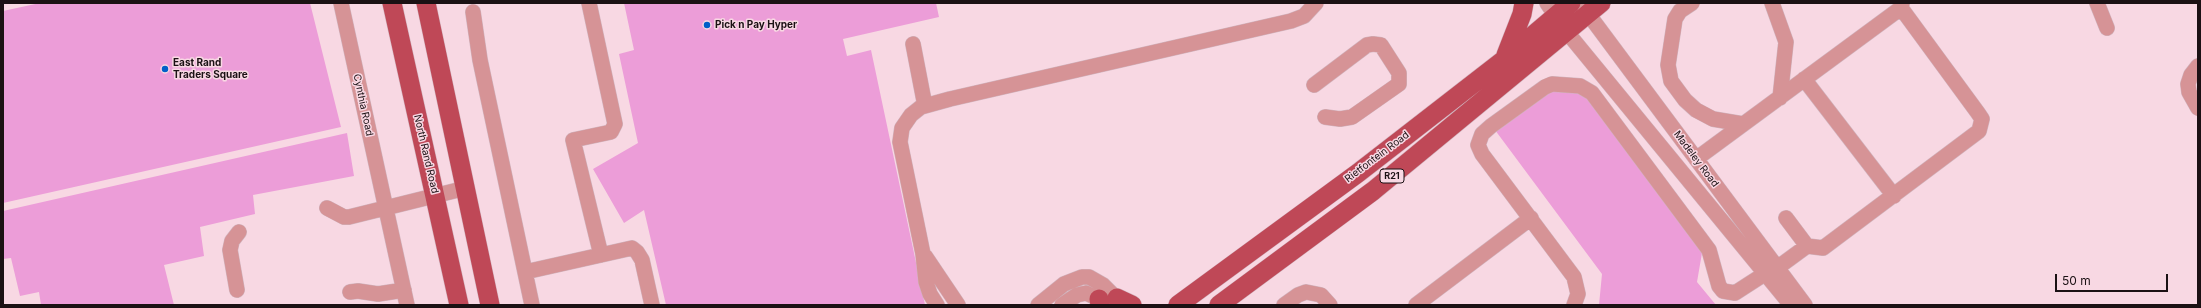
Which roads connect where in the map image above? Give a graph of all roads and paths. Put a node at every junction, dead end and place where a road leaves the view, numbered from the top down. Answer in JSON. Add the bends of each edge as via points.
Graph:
{"nodes":[{"id":1,"x":341,"y":3,"type":"edge"},
{"id":2,"x":392,"y":3,"type":"edge"},
{"id":3,"x":426,"y":3,"type":"edge"},
{"id":4,"x":589,"y":3,"type":"edge"},
{"id":5,"x":1316,"y":3,"type":"edge"},
{"id":6,"x":1524,"y":3,"type":"edge"},
{"id":7,"x":1571,"y":3,"type":"edge"},
{"id":8,"x":1692,"y":3,"type":"edge"},
{"id":9,"x":1772,"y":3,"type":"edge"},
{"id":10,"x":2097,"y":3,"type":"edge"},
{"id":11,"x":1590,"y":6,"type":"edge"},
{"id":12,"x":1902,"y":6,"type":"edge"},
{"id":13,"x":1551,"y":9,"type":"edge"},
{"id":14,"x":473,"y":12,"type":"dead end"},
{"id":15,"x":2107,"y":28,"type":"dead end"},
{"id":16,"x":1566,"y":31,"type":"junction"},
{"id":17,"x":913,"y":44,"type":"dead end"},
{"id":18,"x":1505,"y":59,"type":"junction"},
{"id":19,"x":2198,"y":66,"type":"edge"},
{"id":20,"x":1804,"y":79,"type":"junction"},
{"id":21,"x":1314,"y":85,"type":"dead end"},
{"id":22,"x":1780,"y":98,"type":"junction"},
{"id":23,"x":925,"y":106,"type":"junction"},
{"id":24,"x":2198,"y":108,"type":"edge"},
{"id":25,"x":1325,"y":117,"type":"dead end"},
{"id":26,"x":1743,"y":124,"type":"junction"},
{"id":27,"x":1696,"y":159,"type":"junction"},
{"id":28,"x":466,"y":188,"type":"junction"},
{"id":29,"x":436,"y":195,"type":"junction"},
{"id":30,"x":1894,"y":196,"type":"junction"},
{"id":31,"x":386,"y":207,"type":"junction"},
{"id":32,"x":327,"y":208,"type":"dead end"},
{"id":33,"x":1531,"y":218,"type":"junction"},
{"id":34,"x":1786,"y":218,"type":"dead end"},
{"id":35,"x":239,"y":232,"type":"dead end"},
{"id":36,"x":1807,"y":246,"type":"junction"},
{"id":37,"x":923,"y":254,"type":"junction"},
{"id":38,"x":601,"y":255,"type":"junction"},
{"id":39,"x":1772,"y":271,"type":"junction"},
{"id":40,"x":525,"y":272,"type":"junction"},
{"id":41,"x":237,"y":290,"type":"dead end"},
{"id":42,"x":404,"y":290,"type":"junction"},
{"id":43,"x":350,"y":292,"type":"dead end"},
{"id":44,"x":1113,"y":303,"type":"edge"},
{"id":45,"x":407,"y":305,"type":"edge"},
{"id":46,"x":460,"y":305,"type":"edge"},
{"id":47,"x":490,"y":305,"type":"edge"},
{"id":48,"x":532,"y":305,"type":"edge"},
{"id":49,"x":652,"y":305,"type":"edge"},
{"id":50,"x":937,"y":305,"type":"edge"},
{"id":51,"x":958,"y":305,"type":"edge"},
{"id":52,"x":1038,"y":305,"type":"edge"},
{"id":53,"x":1062,"y":305,"type":"edge"},
{"id":54,"x":1178,"y":305,"type":"edge"},
{"id":55,"x":1219,"y":305,"type":"edge"},
{"id":56,"x":1284,"y":305,"type":"edge"},
{"id":57,"x":1330,"y":305,"type":"edge"},
{"id":58,"x":1416,"y":305,"type":"edge"},
{"id":59,"x":1574,"y":305,"type":"edge"},
{"id":60,"x":1791,"y":305,"type":"edge"},
{"id":61,"x":1805,"y":305,"type":"edge"}],
"edges":[{"from":1,"to":31,"type":"street","name":"Cynthia Road"},
{"from":2,"to":29,"type":"main road","name":"North Rand Road"},
{"from":3,"to":28,"type":"main road"},
{"from":4,"to":38,"type":"street","via":[[615,124],[611,132],[573,140]]},
{"from":5,"to":23,"type":"street","via":[[1304,16],[1291,21]]},
{"from":6,"to":18,"type":"main road"},
{"from":7,"to":13,"type":"main road","name":"Rietfontein Road","number":"R21"},
{"from":8,"to":26,"type":"street","via":[[1680,11],[1675,20],[1668,64],[1671,81],[1696,110],[1713,119]]},
{"from":9,"to":22,"type":"street","via":[[1786,42]]},
{"from":10,"to":15,"type":"street"},
{"from":11,"to":16,"type":"main road","number":"R21"},
{"from":11,"to":27,"type":"street","name":"Madeley Road"},
{"from":12,"to":20,"type":"street"},
{"from":12,"to":30,"type":"street","via":[[1982,119],[1979,131],[1974,136]]},
{"from":13,"to":16,"type":"street","name":"Madeley Road"},
{"from":13,"to":18,"type":"main road","name":"Rietfontein Road","number":"R21"},
{"from":14,"to":40,"type":"street","via":[[480,60]]},
{"from":16,"to":39,"type":"street","name":"Madeley Road"},
{"from":16,"to":55,"type":"main road","number":"R21","via":[[1373,191]]},
{"from":17,"to":23,"type":"street"},
{"from":18,"to":54,"type":"main road","name":"Rietfontein Road","number":"R21","via":[[1358,173]]},
{"from":19,"to":24,"type":"street","via":[[2188,84],[2189,92]]},
{"from":20,"to":22,"type":"street"},
{"from":20,"to":30,"type":"street"},
{"from":21,"to":25,"type":"street","via":[[1367,45],[1373,44],[1381,45],[1399,73],[1399,84],[1352,117]]},
{"from":22,"to":26,"type":"street"},
{"from":23,"to":37,"type":"street","via":[[906,121],[900,142]]},
{"from":26,"to":27,"type":"street"},
{"from":27,"to":39,"type":"street","name":"Madeley Road"},
{"from":28,"to":29,"type":"street"},
{"from":28,"to":47,"type":"main road"},
{"from":29,"to":31,"type":"street"},
{"from":29,"to":46,"type":"main road","name":"North Rand Road"},
{"from":30,"to":36,"type":"street","via":[[1826,246]]},
{"from":31,"to":32,"type":"street","via":[[349,217]]},
{"from":31,"to":42,"type":"street","name":"Cynthia Road"},
{"from":33,"to":39,"type":"street","via":[[1482,154],[1478,145],[1482,134],[1545,87],[1562,84],[1584,87],[1592,93],[1709,250],[1719,286],[1723,291],[1735,293]]},
{"from":33,"to":58,"type":"street"},
{"from":33,"to":59,"type":"street","via":[[1574,277],[1578,294]]},
{"from":34,"to":36,"type":"street"},
{"from":35,"to":41,"type":"street","via":[[232,241],[230,250],[240,272]]},
{"from":36,"to":39,"type":"street"},
{"from":37,"to":50,"type":"street","via":[[926,282]]},
{"from":37,"to":51,"type":"street"},
{"from":38,"to":40,"type":"street"},
{"from":38,"to":49,"type":"street","via":[[632,248],[635,250],[642,260]]},
{"from":39,"to":60,"type":"street","name":"Madeley Road"},
{"from":39,"to":61,"type":"street","name":"Madeley Road"},
{"from":40,"to":48,"type":"street"},
{"from":42,"to":43,"type":"street","via":[[378,294]]},
{"from":42,"to":45,"type":"street","name":"Cynthia Road"},
{"from":44,"to":52,"type":"street","via":[[1103,284],[1089,277],[1082,277],[1064,284]]},
{"from":44,"to":53,"type":"street","via":[[1086,294],[1076,295]]},
{"from":56,"to":57,"type":"street","via":[[1306,292],[1320,295]]}]}
